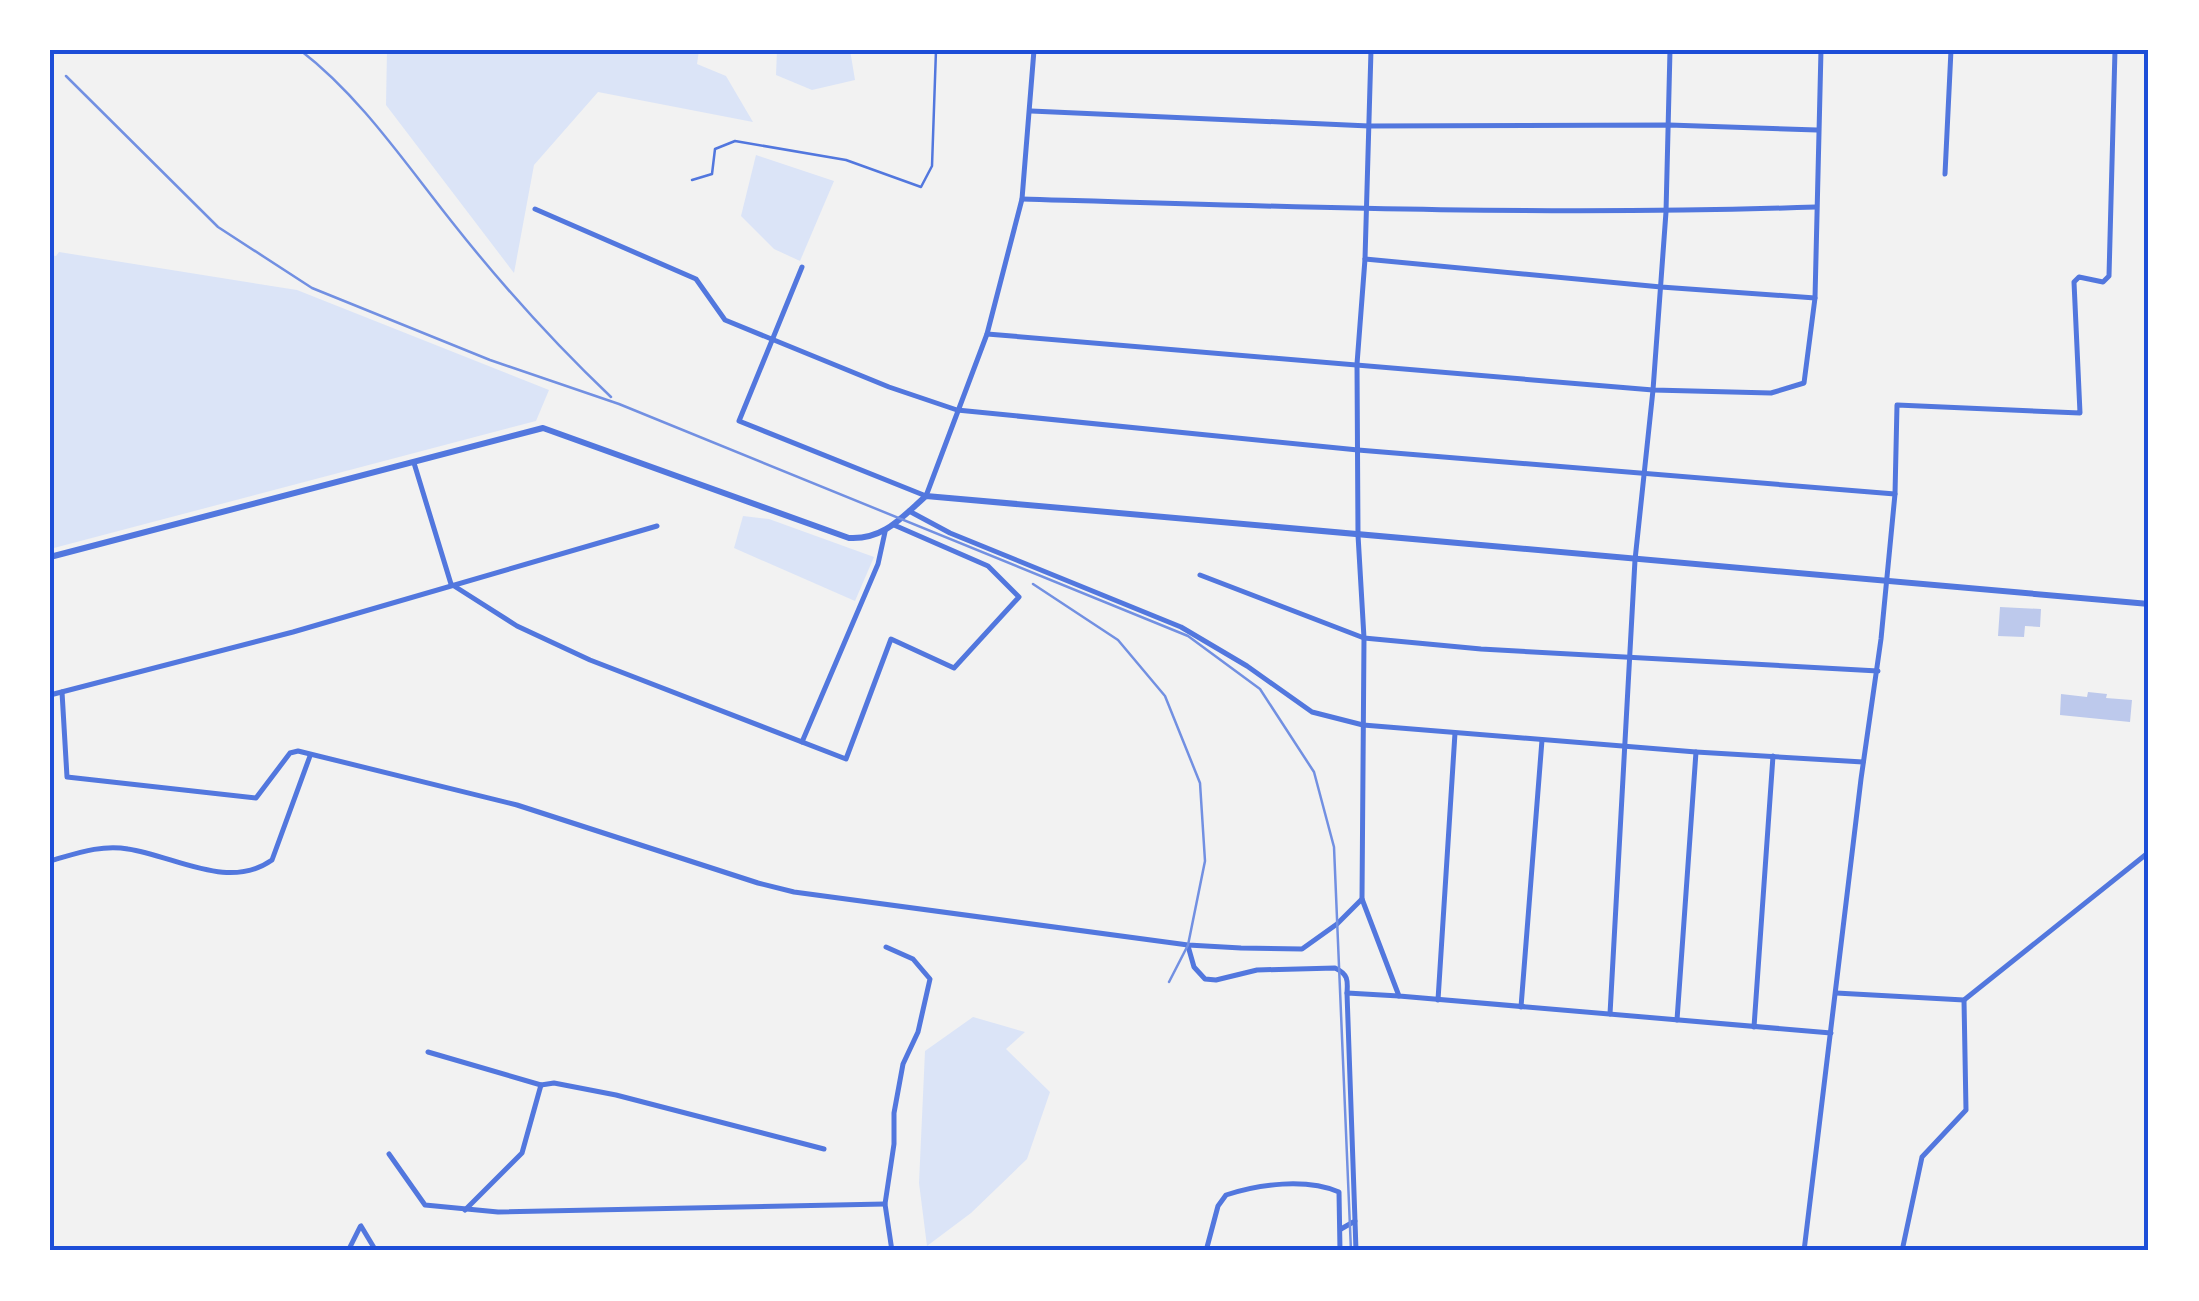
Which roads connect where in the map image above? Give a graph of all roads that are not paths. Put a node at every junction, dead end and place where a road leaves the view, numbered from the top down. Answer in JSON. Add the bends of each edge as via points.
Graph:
{"nodes":[{"id":1,"x":936,"y":50,"type":"edge"},
{"id":2,"x":1034,"y":50,"type":"edge"},
{"id":3,"x":1371,"y":50,"type":"edge"},
{"id":4,"x":1670,"y":50,"type":"edge"},
{"id":5,"x":1821,"y":50,"type":"edge"},
{"id":6,"x":1952,"y":50,"type":"edge"},
{"id":7,"x":2115,"y":50,"type":"edge"},
{"id":8,"x":1030,"y":111,"type":"junction"},
{"id":9,"x":1669,"y":124,"type":"junction"},
{"id":10,"x":1370,"y":126,"type":"junction"},
{"id":11,"x":1817,"y":130,"type":"junction"},
{"id":12,"x":1946,"y":174,"type":"dead end"},
{"id":13,"x":692,"y":180,"type":"dead end"},
{"id":14,"x":1022,"y":199,"type":"junction"},
{"id":15,"x":1816,"y":206,"type":"junction"},
{"id":16,"x":535,"y":209,"type":"dead end"},
{"id":17,"x":1365,"y":210,"type":"junction"},
{"id":18,"x":1666,"y":212,"type":"junction"},
{"id":19,"x":1365,"y":259,"type":"junction"},
{"id":20,"x":802,"y":267,"type":"dead end"},
{"id":21,"x":1660,"y":288,"type":"junction"},
{"id":22,"x":1815,"y":298,"type":"junction"},
{"id":23,"x":987,"y":334,"type":"junction"},
{"id":24,"x":772,"y":340,"type":"junction"},
{"id":25,"x":1357,"y":364,"type":"junction"},
{"id":26,"x":1653,"y":390,"type":"junction"},
{"id":27,"x":958,"y":410,"type":"junction"},
{"id":28,"x":1358,"y":450,"type":"junction"},
{"id":29,"x":414,"y":463,"type":"junction"},
{"id":30,"x":1644,"y":474,"type":"junction"},
{"id":31,"x":1895,"y":494,"type":"junction"},
{"id":32,"x":926,"y":496,"type":"junction"},
{"id":33,"x":909,"y":510,"type":"junction"},
{"id":34,"x":894,"y":524,"type":"junction"},
{"id":35,"x":657,"y":526,"type":"dead end"},
{"id":36,"x":885,"y":532,"type":"junction"},
{"id":37,"x":1358,"y":534,"type":"junction"},
{"id":38,"x":50,"y":557,"type":"edge"},
{"id":39,"x":1635,"y":560,"type":"junction"},
{"id":40,"x":1200,"y":575,"type":"dead end"},
{"id":41,"x":1887,"y":580,"type":"junction"},
{"id":42,"x":450,"y":584,"type":"junction"},
{"id":43,"x":2149,"y":604,"type":"edge"},
{"id":44,"x":1364,"y":638,"type":"junction"},
{"id":45,"x":1629,"y":655,"type":"junction"},
{"id":46,"x":1878,"y":671,"type":"junction"},
{"id":47,"x":62,"y":692,"type":"junction"},
{"id":48,"x":50,"y":696,"type":"edge"},
{"id":49,"x":1363,"y":726,"type":"junction"},
{"id":50,"x":1455,"y":733,"type":"junction"},
{"id":51,"x":1542,"y":739,"type":"junction"},
{"id":52,"x":802,"y":743,"type":"junction"},
{"id":53,"x":1624,"y":745,"type":"junction"},
{"id":54,"x":1696,"y":752,"type":"junction"},
{"id":55,"x":310,"y":756,"type":"junction"},
{"id":56,"x":1773,"y":756,"type":"junction"},
{"id":57,"x":1863,"y":762,"type":"junction"},
{"id":58,"x":2149,"y":852,"type":"edge"},
{"id":59,"x":50,"y":861,"type":"edge"},
{"id":60,"x":1362,"y":899,"type":"junction"},
{"id":61,"x":1188,"y":945,"type":"junction"},
{"id":62,"x":886,"y":947,"type":"dead end"},
{"id":63,"x":1836,"y":993,"type":"junction"},
{"id":64,"x":1347,"y":994,"type":"junction"},
{"id":65,"x":1399,"y":996,"type":"junction"},
{"id":66,"x":1438,"y":1000,"type":"junction"},
{"id":67,"x":1964,"y":1000,"type":"junction"},
{"id":68,"x":1521,"y":1006,"type":"junction"},
{"id":69,"x":1610,"y":1014,"type":"junction"},
{"id":70,"x":1677,"y":1020,"type":"junction"},
{"id":71,"x":1754,"y":1027,"type":"junction"},
{"id":72,"x":1830,"y":1033,"type":"junction"},
{"id":73,"x":428,"y":1052,"type":"dead end"},
{"id":74,"x":540,"y":1085,"type":"junction"},
{"id":75,"x":824,"y":1149,"type":"dead end"},
{"id":76,"x":389,"y":1154,"type":"dead end"},
{"id":77,"x":884,"y":1204,"type":"junction"},
{"id":78,"x":465,"y":1210,"type":"junction"},
{"id":79,"x":1355,"y":1221,"type":"junction"},
{"id":80,"x":1341,"y":1229,"type":"junction"},
{"id":81,"x":348,"y":1251,"type":"edge"},
{"id":82,"x":376,"y":1251,"type":"edge"},
{"id":83,"x":892,"y":1251,"type":"edge"},
{"id":84,"x":1206,"y":1251,"type":"edge"},
{"id":85,"x":1340,"y":1251,"type":"edge"},
{"id":86,"x":1356,"y":1251,"type":"edge"},
{"id":87,"x":1804,"y":1251,"type":"edge"},
{"id":88,"x":1902,"y":1251,"type":"edge"}],
"edges":[{"from":1,"to":13,"type":"lane","via":[[932,166],[921,187],[846,160],[735,142],[716,149],[712,174]]},
{"from":2,"to":8,"type":"street"},
{"from":3,"to":10,"type":"street"},
{"from":4,"to":9,"type":"street"},
{"from":5,"to":11,"type":"street"},
{"from":6,"to":12,"type":"street"},
{"from":7,"to":31,"type":"street","via":[[2109,276],[2074,282],[2080,413],[1897,405]]},
{"from":8,"to":10,"type":"street"},
{"from":8,"to":14,"type":"street"},
{"from":9,"to":10,"type":"street"},
{"from":9,"to":11,"type":"street"},
{"from":9,"to":18,"type":"street"},
{"from":10,"to":17,"type":"street"},
{"from":11,"to":15,"type":"street"},
{"from":14,"to":17,"type":"street"},
{"from":14,"to":23,"type":"street"},
{"from":15,"to":18,"type":"street"},
{"from":15,"to":22,"type":"street"},
{"from":16,"to":24,"type":"street","via":[[696,278],[725,320]]},
{"from":17,"to":18,"type":"street"},
{"from":17,"to":19,"type":"street"},
{"from":18,"to":21,"type":"street"},
{"from":19,"to":21,"type":"street"},
{"from":19,"to":25,"type":"street"},
{"from":20,"to":24,"type":"street"},
{"from":21,"to":22,"type":"street"},
{"from":21,"to":26,"type":"street"},
{"from":22,"to":26,"type":"street","via":[[1804,383],[1771,393]]},
{"from":23,"to":25,"type":"street"},
{"from":23,"to":27,"type":"street"},
{"from":24,"to":27,"type":"street"},
{"from":24,"to":32,"type":"street","via":[[739,421]]},
{"from":25,"to":26,"type":"street"},
{"from":25,"to":28,"type":"street"},
{"from":26,"to":30,"type":"street"},
{"from":27,"to":28,"type":"street"},
{"from":27,"to":32,"type":"street"},
{"from":28,"to":30,"type":"street"},
{"from":28,"to":37,"type":"street"},
{"from":29,"to":36,"type":"street","via":[[543,428],[849,538]]},
{"from":29,"to":38,"type":"street"},
{"from":29,"to":42,"type":"street"},
{"from":30,"to":31,"type":"street"},
{"from":30,"to":39,"type":"street"},
{"from":31,"to":41,"type":"street"},
{"from":32,"to":33,"type":"street"},
{"from":32,"to":37,"type":"street"},
{"from":33,"to":34,"type":"street"},
{"from":33,"to":49,"type":"street","via":[[950,533],[1181,626],[1312,712]]},
{"from":34,"to":36,"type":"street"},
{"from":34,"to":52,"type":"street","via":[[988,566],[1019,597],[954,668],[891,638],[846,760]]},
{"from":35,"to":42,"type":"street"},
{"from":36,"to":52,"type":"street","via":[[878,564]]},
{"from":37,"to":39,"type":"street"},
{"from":37,"to":44,"type":"street"},
{"from":39,"to":41,"type":"street"},
{"from":39,"to":45,"type":"street"},
{"from":40,"to":44,"type":"street"},
{"from":41,"to":43,"type":"street"},
{"from":41,"to":46,"type":"street"},
{"from":42,"to":47,"type":"street"},
{"from":42,"to":52,"type":"street","via":[[590,660]]},
{"from":44,"to":45,"type":"street"},
{"from":44,"to":49,"type":"street"},
{"from":45,"to":46,"type":"street"},
{"from":45,"to":53,"type":"street"},
{"from":46,"to":57,"type":"street"},
{"from":47,"to":48,"type":"street"},
{"from":47,"to":55,"type":"street","via":[[67,777],[256,798],[290,753]]},
{"from":49,"to":50,"type":"street"},
{"from":49,"to":60,"type":"street"},
{"from":50,"to":51,"type":"street"},
{"from":50,"to":66,"type":"street"},
{"from":51,"to":53,"type":"street"},
{"from":51,"to":68,"type":"street"},
{"from":53,"to":54,"type":"street"},
{"from":53,"to":69,"type":"street"},
{"from":54,"to":56,"type":"street"},
{"from":54,"to":70,"type":"street"},
{"from":55,"to":59,"type":"street","via":[[272,860],[251,872],[230,875],[126,848]]},
{"from":55,"to":61,"type":"street","via":[[518,805],[794,892]]},
{"from":56,"to":57,"type":"street"},
{"from":56,"to":71,"type":"street"},
{"from":57,"to":63,"type":"street"},
{"from":58,"to":67,"type":"street"},
{"from":60,"to":61,"type":"street","via":[[1302,948]]},
{"from":60,"to":65,"type":"street"},
{"from":61,"to":64,"type":"street","via":[[1205,979],[1335,968],[1348,979]]},
{"from":62,"to":77,"type":"street","via":[[913,959],[930,978],[903,1064]]},
{"from":63,"to":67,"type":"street"},
{"from":63,"to":72,"type":"street"},
{"from":64,"to":65,"type":"street"},
{"from":64,"to":79,"type":"street"},
{"from":65,"to":66,"type":"street"},
{"from":66,"to":68,"type":"street"},
{"from":67,"to":88,"type":"street","via":[[1966,1110],[1922,1157]]},
{"from":68,"to":69,"type":"street"},
{"from":69,"to":70,"type":"street"},
{"from":70,"to":71,"type":"street"},
{"from":71,"to":72,"type":"street"},
{"from":72,"to":87,"type":"street"},
{"from":73,"to":74,"type":"street"},
{"from":74,"to":75,"type":"street","via":[[616,1095]]},
{"from":74,"to":78,"type":"street","via":[[522,1153]]},
{"from":76,"to":78,"type":"street","via":[[425,1205]]},
{"from":77,"to":78,"type":"street"},
{"from":77,"to":83,"type":"street"},
{"from":79,"to":80,"type":"street"},
{"from":79,"to":86,"type":"street"},
{"from":80,"to":84,"type":"street","via":[[1334,1189],[1243,1189],[1218,1206]]},
{"from":80,"to":85,"type":"street"},
{"from":81,"to":82,"type":"street","via":[[360,1226]]}]}
